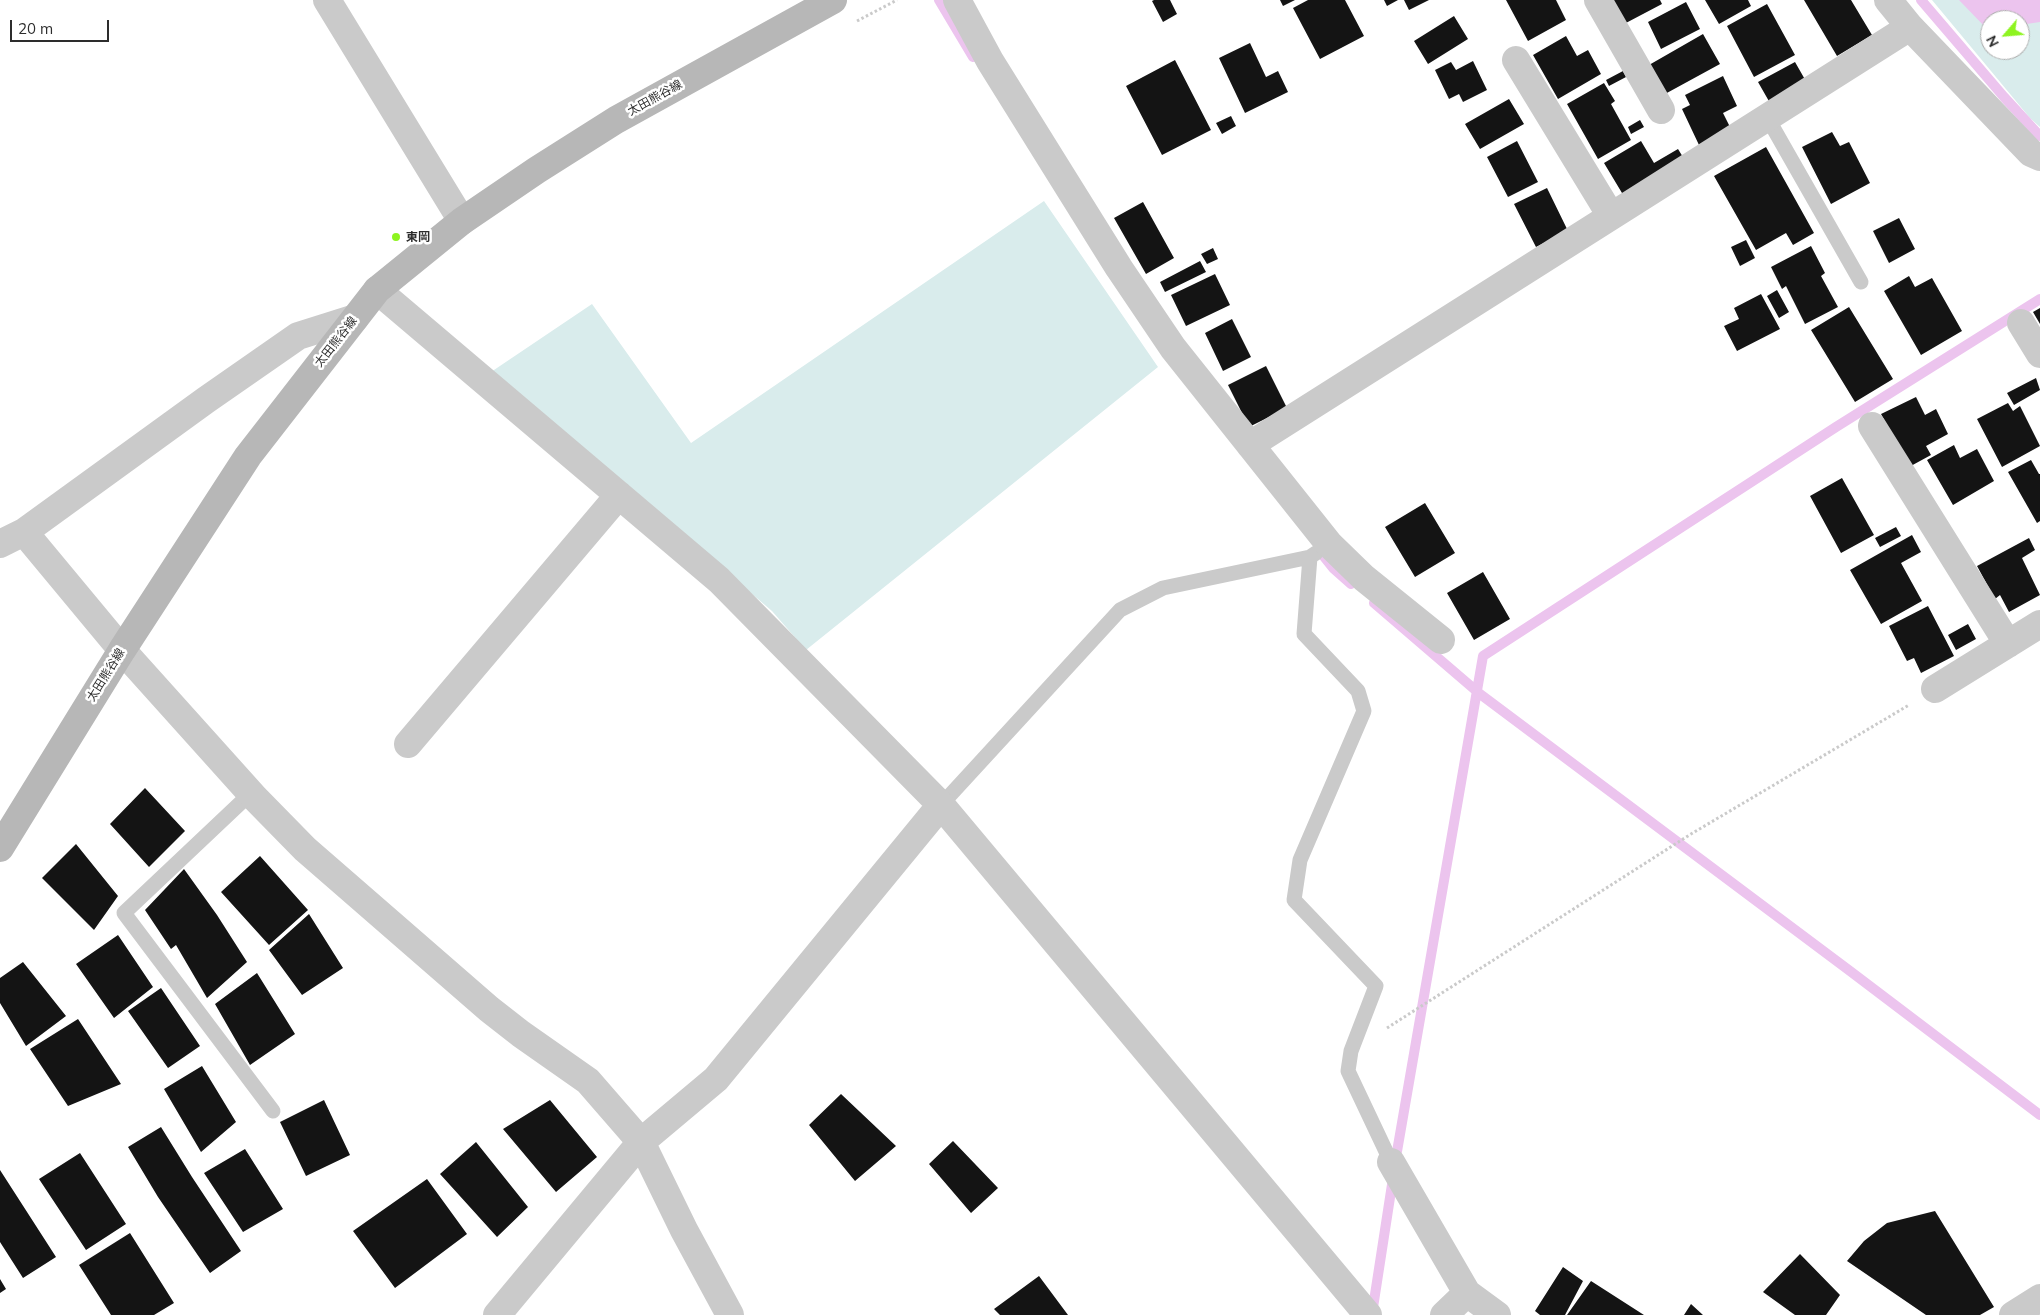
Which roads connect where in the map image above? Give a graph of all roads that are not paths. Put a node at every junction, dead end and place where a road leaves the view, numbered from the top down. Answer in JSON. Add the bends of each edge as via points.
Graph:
{"nodes":[{"id":1,"x":327,"y":0,"type":"edge"},
{"id":2,"x":833,"y":0,"type":"edge"},
{"id":3,"x":957,"y":0,"type":"edge"},
{"id":4,"x":1598,"y":0,"type":"edge"},
{"id":5,"x":1888,"y":0,"type":"edge"},
{"id":6,"x":1910,"y":27,"type":"junction"},
{"id":7,"x":1516,"y":60,"type":"dead end"},
{"id":8,"x":1661,"y":110,"type":"dead end"},
{"id":9,"x":1767,"y":117,"type":"junction"},
{"id":10,"x":2040,"y":157,"type":"edge"},
{"id":11,"x":1611,"y":216,"type":"junction"},
{"id":12,"x":462,"y":221,"type":"junction"},
{"id":13,"x":1862,"y":282,"type":"dead end"},
{"id":14,"x":377,"y":290,"type":"junction"},
{"id":15,"x":355,"y":318,"type":"junction"},
{"id":16,"x":2021,"y":323,"type":"dead end"},
{"id":17,"x":2040,"y":354,"type":"edge"},
{"id":18,"x":1872,"y":426,"type":"dead end"},
{"id":19,"x":1250,"y":445,"type":"junction"},
{"id":20,"x":619,"y":495,"type":"junction"},
{"id":21,"x":24,"y":532,"type":"junction"},
{"id":22,"x":0,"y":544,"type":"edge"},
{"id":23,"x":1319,"y":551,"type":"junction"},
{"id":24,"x":2040,"y":624,"type":"edge"},
{"id":25,"x":1441,"y":640,"type":"dead end"},
{"id":26,"x":2008,"y":644,"type":"junction"},
{"id":27,"x":122,"y":650,"type":"junction"},
{"id":28,"x":1935,"y":689,"type":"road end"},
{"id":29,"x":408,"y":744,"type":"dead end"},
{"id":30,"x":251,"y":793,"type":"junction"},
{"id":31,"x":942,"y":806,"type":"junction"},
{"id":32,"x":0,"y":848,"type":"edge"},
{"id":33,"x":273,"y":1111,"type":"dead end"},
{"id":34,"x":641,"y":1142,"type":"junction"},
{"id":35,"x":1391,"y":1162,"type":"joint"},
{"id":36,"x":1467,"y":1293,"type":"junction"},
{"id":37,"x":2040,"y":1298,"type":"edge"},
{"id":38,"x":2016,"y":1314,"type":"edge"},
{"id":39,"x":497,"y":1315,"type":"edge"},
{"id":40,"x":730,"y":1315,"type":"edge"},
{"id":41,"x":1368,"y":1315,"type":"edge"},
{"id":42,"x":1444,"y":1315,"type":"edge"},
{"id":43,"x":1497,"y":1315,"type":"edge"}],
"edges":[{"from":1,"to":12,"type":"street"},
{"from":2,"to":12,"type":"main road","name":"太田熊谷線","via":[[616,120]]},
{"from":3,"to":19,"type":"street","via":[[990,61],[1119,268],[1173,348]]},
{"from":4,"to":8,"type":"street"},
{"from":5,"to":6,"type":"street"},
{"from":6,"to":9,"type":"street"},
{"from":6,"to":10,"type":"street","via":[[2031,153]]},
{"from":7,"to":11,"type":"street"},
{"from":9,"to":11,"type":"street"},
{"from":9,"to":13,"type":"lane"},
{"from":11,"to":19,"type":"street"},
{"from":12,"to":14,"type":"main road","name":"太田熊谷線"},
{"from":14,"to":15,"type":"main road","name":"太田熊谷線"},
{"from":14,"to":20,"type":"street"},
{"from":15,"to":21,"type":"street","via":[[298,336]]},
{"from":15,"to":27,"type":"main road","name":"太田熊谷線","via":[[248,456]]},
{"from":16,"to":17,"type":"street"},
{"from":18,"to":26,"type":"street"},
{"from":19,"to":23,"type":"street"},
{"from":20,"to":29,"type":"street"},
{"from":20,"to":31,"type":"street","via":[[719,580]]},
{"from":21,"to":22,"type":"street"},
{"from":21,"to":27,"type":"street"},
{"from":23,"to":25,"type":"street","via":[[1364,578]]},
{"from":23,"to":31,"type":"lane","via":[[1163,588],[1120,610]]},
{"from":23,"to":35,"type":"lane","via":[[1304,634],[1358,691],[1364,711],[1300,860],[1294,900],[1376,986],[1351,1051],[1348,1071]]},
{"from":24,"to":26,"type":"street"},
{"from":26,"to":28,"type":"street"},
{"from":27,"to":30,"type":"street"},
{"from":27,"to":32,"type":"main road","name":"太田熊谷線"},
{"from":30,"to":33,"type":"lane","via":[[124,913]]},
{"from":30,"to":34,"type":"street","via":[[305,849],[489,1009],[588,1081]]},
{"from":31,"to":34,"type":"street","via":[[716,1079]]},
{"from":31,"to":41,"type":"street"},
{"from":34,"to":39,"type":"street"},
{"from":34,"to":40,"type":"street"},
{"from":35,"to":36,"type":"street"},
{"from":36,"to":42,"type":"street"},
{"from":36,"to":43,"type":"street"},
{"from":37,"to":38,"type":"street"}]}
